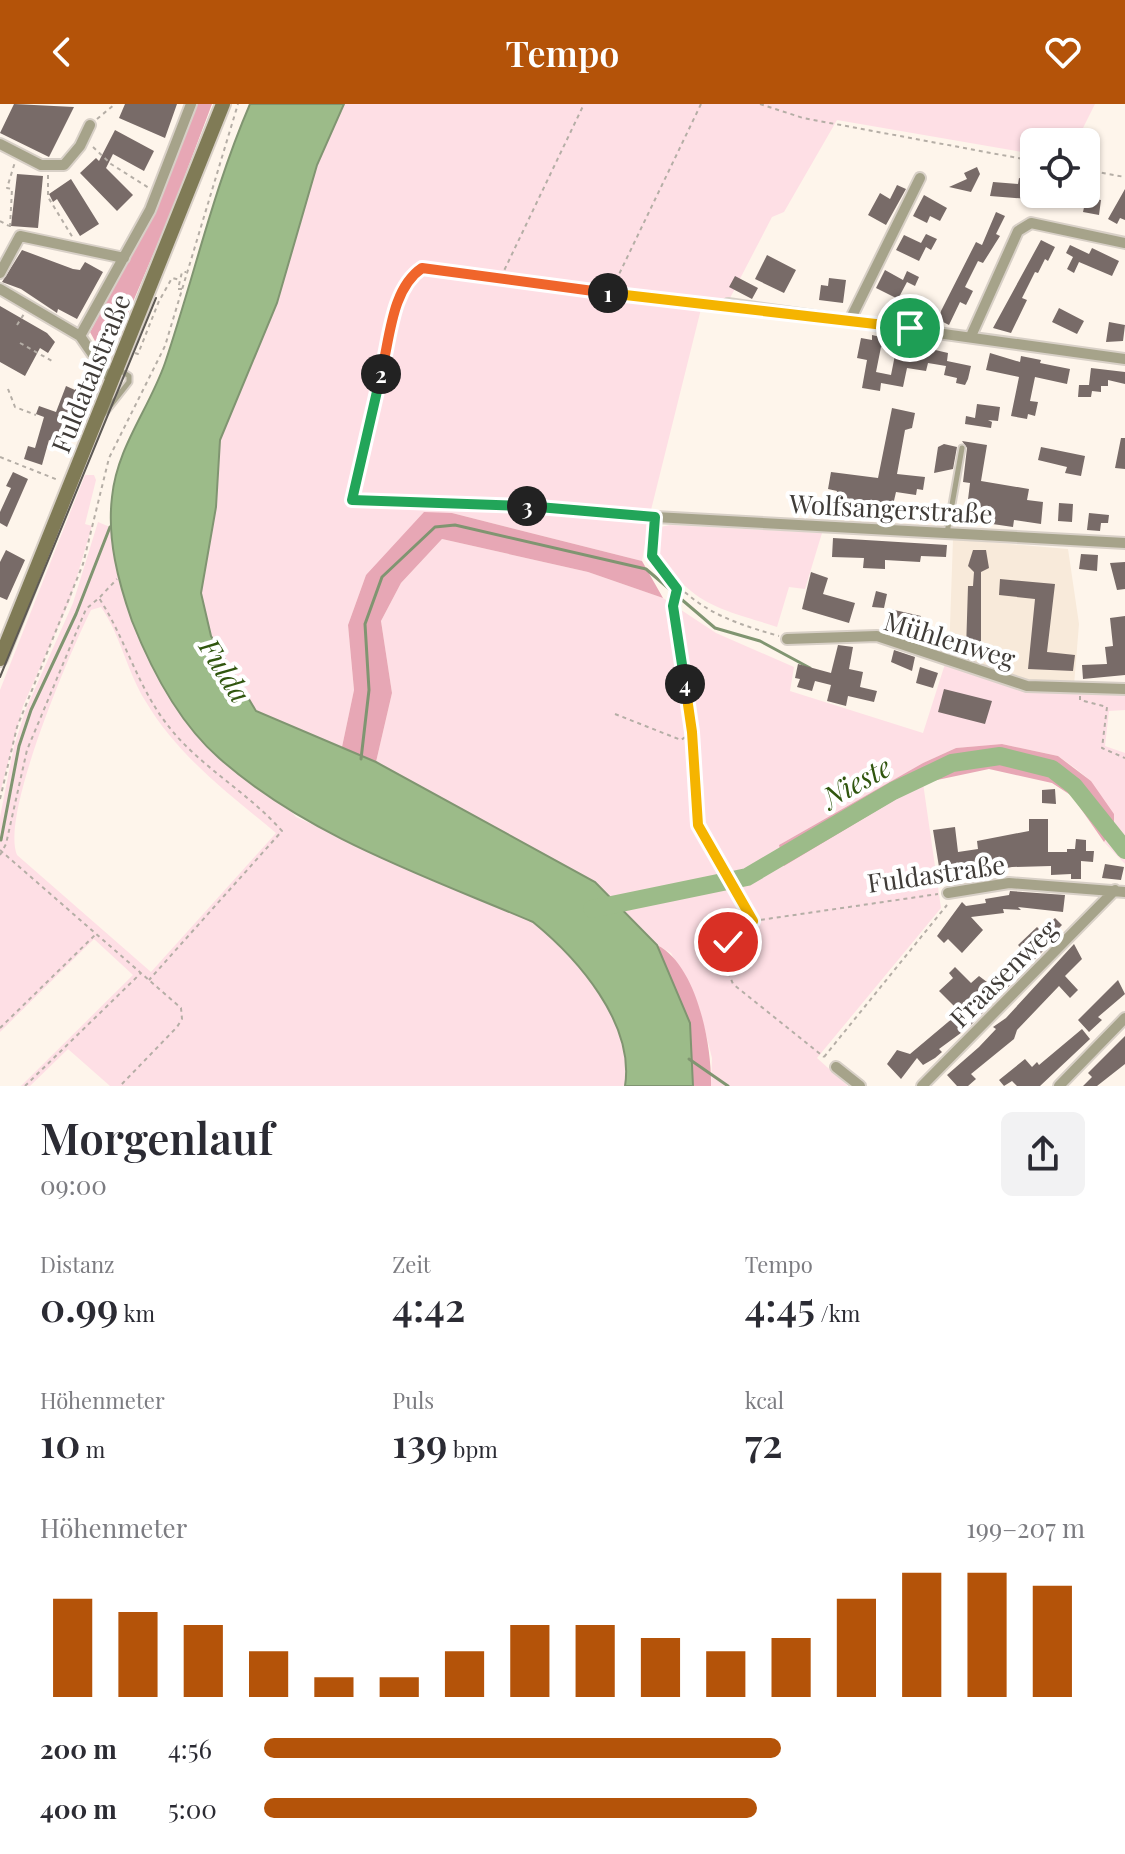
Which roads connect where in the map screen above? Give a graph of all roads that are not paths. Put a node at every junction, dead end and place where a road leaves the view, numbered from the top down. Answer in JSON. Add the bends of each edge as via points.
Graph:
{"nodes":[{"id":1,"x":191,"y":104,"type":"edge"},
{"id":2,"x":223,"y":104,"type":"edge"},
{"id":3,"x":90,"y":125,"type":"road end"},
{"id":4,"x":0,"y":144,"type":"edge"},
{"id":5,"x":920,"y":178,"type":"dead end"},
{"id":6,"x":1125,"y":243,"type":"edge"},
{"id":7,"x":124,"y":258,"type":"junction"},
{"id":8,"x":0,"y":273,"type":"edge"},
{"id":9,"x":0,"y":289,"type":"edge"},
{"id":10,"x":728,"y":304,"type":"road end"},
{"id":11,"x":850,"y":320,"type":"junction"},
{"id":12,"x":80,"y":336,"type":"junction"},
{"id":13,"x":971,"y":336,"type":"junction"},
{"id":14,"x":1125,"y":359,"type":"edge"},
{"id":15,"x":116,"y":373,"type":"junction"},
{"id":16,"x":962,"y":448,"type":"dead end"},
{"id":17,"x":655,"y":517,"type":"road end"},
{"id":18,"x":947,"y":534,"type":"junction"},
{"id":19,"x":1125,"y":543,"type":"edge"},
{"id":20,"x":787,"y":639,"type":"road end"},
{"id":21,"x":0,"y":659,"type":"edge"},
{"id":22,"x":1125,"y":689,"type":"edge"},
{"id":23,"x":1120,"y":891,"type":"edge"},
{"id":24,"x":948,"y":893,"type":"road end"},
{"id":25,"x":1125,"y":1018,"type":"edge"},
{"id":26,"x":836,"y":1067,"type":"dead end"},
{"id":27,"x":860,"y":1086,"type":"edge"},
{"id":28,"x":922,"y":1086,"type":"edge"},
{"id":29,"x":1059,"y":1086,"type":"edge"}],
"edges":[{"from":1,"to":7,"type":"street"},
{"from":2,"to":15,"type":"main road","name":"Fuldatalstraße"},
{"from":3,"to":4,"type":"street","via":[[64,165],[41,165]]},
{"from":5,"to":11,"type":"street"},
{"from":6,"to":13,"type":"street","via":[[1031,223],[1018,231]]},
{"from":7,"to":8,"type":"street","via":[[20,236]]},
{"from":7,"to":12,"type":"street"},
{"from":9,"to":12,"type":"street"},
{"from":10,"to":11,"type":"street"},
{"from":11,"to":13,"type":"street"},
{"from":12,"to":15,"type":"street","via":[[107,375]]},
{"from":13,"to":14,"type":"street"},
{"from":15,"to":21,"type":"main road","name":"Fuldatalstraße"},
{"from":16,"to":18,"type":"lane"},
{"from":17,"to":18,"type":"street","name":"Wolfsangerstraße"},
{"from":18,"to":19,"type":"street","name":"Wolfsangerstraße"},
{"from":20,"to":22,"type":"street","name":"Mühlenweg","via":[[877,636],[1027,686]]},
{"from":23,"to":24,"type":"street","name":"Fuldastraße","via":[[1009,883]]},
{"from":23,"to":28,"type":"street","name":"Fraasenweg"},
{"from":25,"to":29,"type":"street"},
{"from":26,"to":27,"type":"street"}]}
